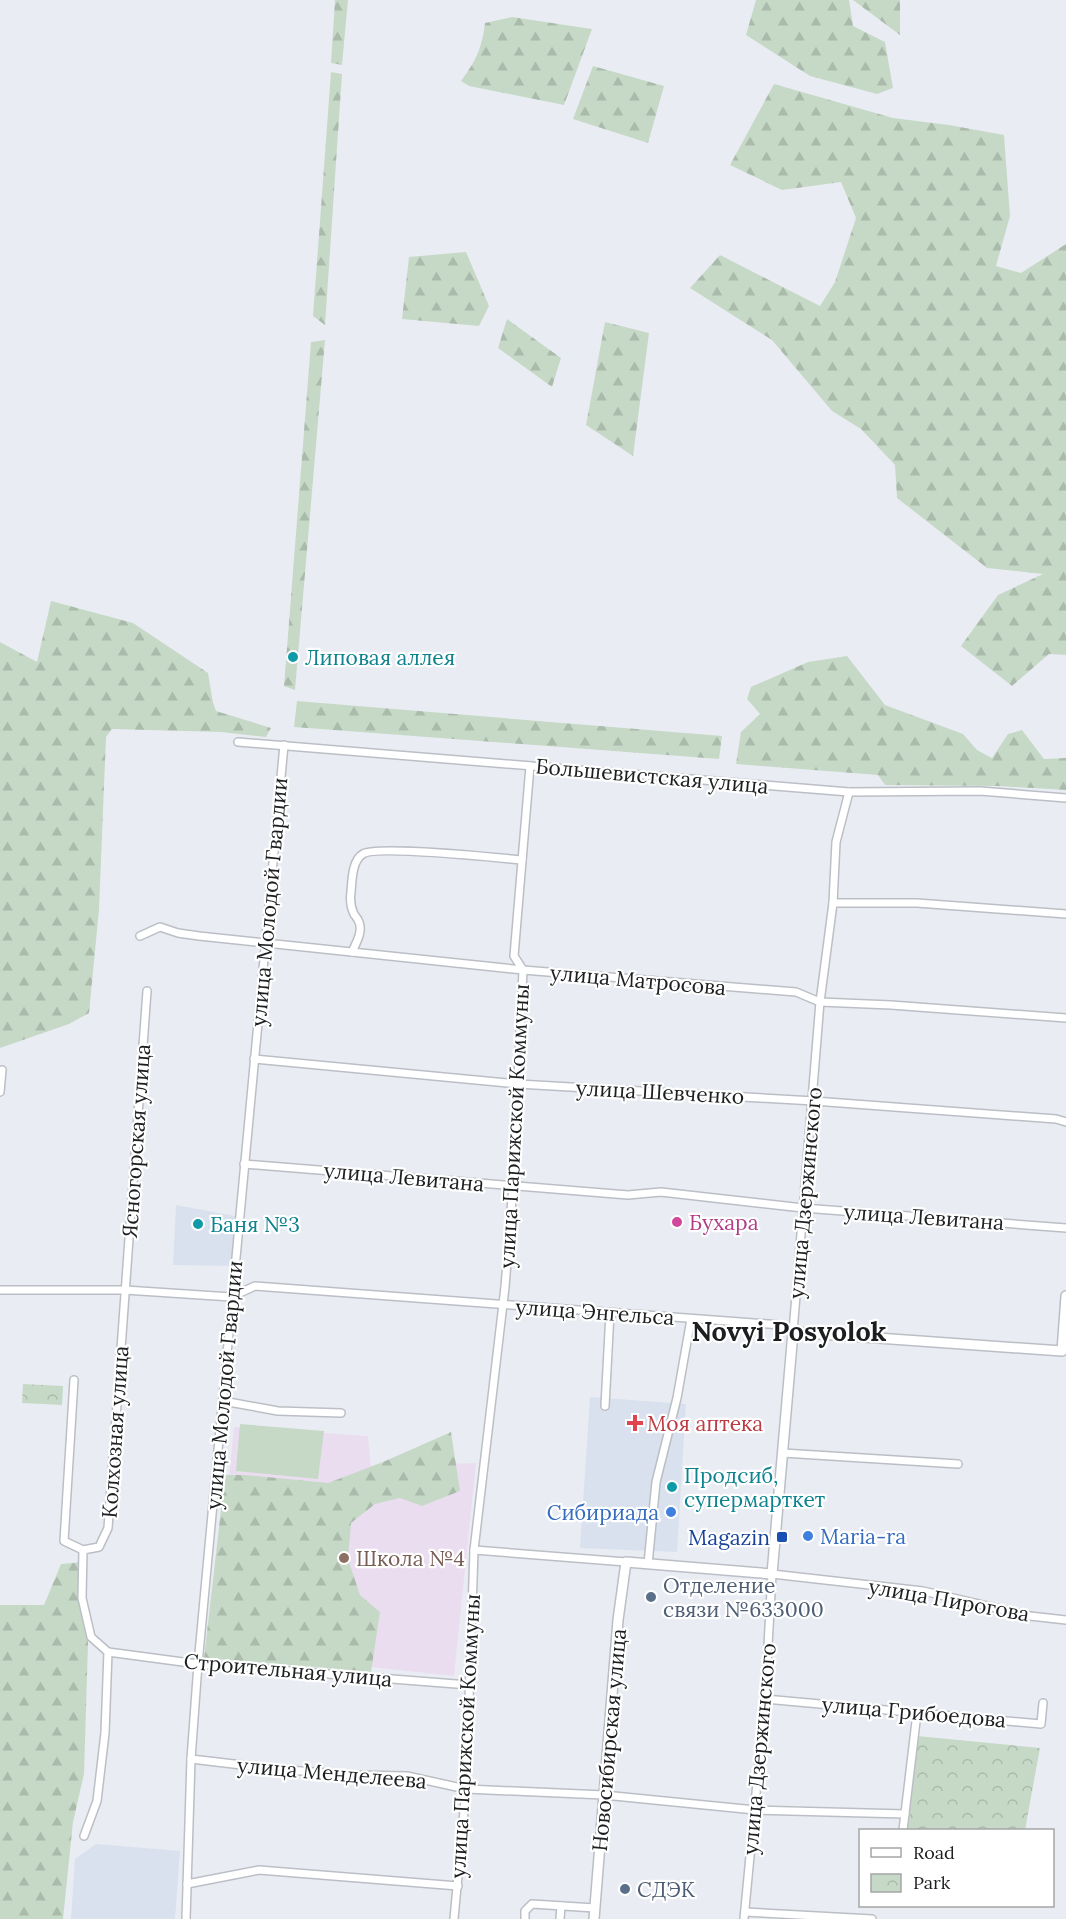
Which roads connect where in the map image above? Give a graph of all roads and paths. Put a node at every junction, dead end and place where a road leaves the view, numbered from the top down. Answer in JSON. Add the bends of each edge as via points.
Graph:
{"nodes":[{"id":1,"x":238,"y":742,"type":"dead end"},
{"id":2,"x":284,"y":745,"type":"junction"},
{"id":3,"x":530,"y":766,"type":"junction"},
{"id":4,"x":849,"y":792,"type":"junction"},
{"id":5,"x":1066,"y":798,"type":"edge"},
{"id":6,"x":522,"y":860,"type":"junction"},
{"id":7,"x":833,"y":903,"type":"junction"},
{"id":8,"x":1066,"y":914,"type":"edge"},
{"id":9,"x":140,"y":936,"type":"dead end"},
{"id":10,"x":265,"y":943,"type":"junction"},
{"id":11,"x":352,"y":952,"type":"junction"},
{"id":12,"x":523,"y":970,"type":"junction"},
{"id":13,"x":147,"y":991,"type":"dead end"},
{"id":14,"x":820,"y":1002,"type":"junction"},
{"id":15,"x":1066,"y":1018,"type":"edge"},
{"id":16,"x":254,"y":1059,"type":"junction"},
{"id":17,"x":2,"y":1070,"type":"dead end"},
{"id":18,"x":518,"y":1084,"type":"junction"},
{"id":19,"x":0,"y":1092,"type":"edge"},
{"id":20,"x":813,"y":1101,"type":"junction"},
{"id":21,"x":1066,"y":1122,"type":"edge"},
{"id":22,"x":244,"y":1164,"type":"junction"},
{"id":23,"x":513,"y":1186,"type":"junction"},
{"id":24,"x":803,"y":1208,"type":"junction"},
{"id":25,"x":1066,"y":1228,"type":"edge"},
{"id":26,"x":0,"y":1290,"type":"edge"},
{"id":27,"x":125,"y":1290,"type":"junction"},
{"id":28,"x":1066,"y":1296,"type":"edge"},
{"id":29,"x":231,"y":1297,"type":"junction"},
{"id":30,"x":503,"y":1306,"type":"junction"},
{"id":31,"x":610,"y":1313,"type":"junction"},
{"id":32,"x":691,"y":1319,"type":"junction"},
{"id":33,"x":793,"y":1332,"type":"junction"},
{"id":34,"x":1064,"y":1351,"type":"edge"},
{"id":35,"x":74,"y":1380,"type":"dead end"},
{"id":36,"x":223,"y":1401,"type":"junction"},
{"id":37,"x":604,"y":1406,"type":"dead end"},
{"id":38,"x":341,"y":1413,"type":"dead end"},
{"id":39,"x":783,"y":1453,"type":"junction"},
{"id":40,"x":958,"y":1464,"type":"dead end"},
{"id":41,"x":83,"y":1550,"type":"junction"},
{"id":42,"x":474,"y":1550,"type":"junction"},
{"id":43,"x":626,"y":1562,"type":"junction"},
{"id":44,"x":648,"y":1564,"type":"junction"},
{"id":45,"x":772,"y":1574,"type":"junction"},
{"id":46,"x":1066,"y":1620,"type":"edge"},
{"id":47,"x":108,"y":1652,"type":"junction"},
{"id":48,"x":198,"y":1664,"type":"junction"},
{"id":49,"x":470,"y":1685,"type":"junction"},
{"id":50,"x":765,"y":1699,"type":"junction"},
{"id":51,"x":1043,"y":1703,"type":"dead end"},
{"id":52,"x":917,"y":1713,"type":"junction"},
{"id":53,"x":191,"y":1759,"type":"junction"},
{"id":54,"x":466,"y":1789,"type":"junction"},
{"id":55,"x":604,"y":1796,"type":"junction"},
{"id":56,"x":755,"y":1810,"type":"junction"},
{"id":57,"x":905,"y":1814,"type":"junction"},
{"id":58,"x":903,"y":1829,"type":"edge"},
{"id":59,"x":84,"y":1836,"type":"dead end"},
{"id":60,"x":187,"y":1884,"type":"junction"},
{"id":61,"x":458,"y":1886,"type":"junction"},
{"id":62,"x":561,"y":1906,"type":"junction"},
{"id":63,"x":595,"y":1908,"type":"junction"},
{"id":64,"x":744,"y":1916,"type":"edge"},
{"id":65,"x":186,"y":1919,"type":"edge"},
{"id":66,"x":454,"y":1919,"type":"edge"},
{"id":67,"x":525,"y":1919,"type":"edge"},
{"id":68,"x":560,"y":1919,"type":"edge"},
{"id":69,"x":594,"y":1919,"type":"edge"},
{"id":70,"x":872,"y":1919,"type":"edge"}],
"edges":[{"from":1,"to":2,"type":"street","name":"Большевистская улица"},
{"from":2,"to":3,"type":"street","name":"Большевистская улица"},
{"from":2,"to":10,"type":"street","name":"улица Молодой Гвардии"},
{"from":3,"to":4,"type":"street","name":"Большевистская улица"},
{"from":3,"to":6,"type":"street","name":"улица Парижской Коммуны"},
{"from":4,"to":5,"type":"street","name":"Большевистская улица","via":[[980,791]]},
{"from":4,"to":7,"type":"street","name":"улица Дзержинского","via":[[836,842]]},
{"from":6,"to":11,"type":"street","via":[[392,851],[363,853],[356,861],[350,898],[360,934]]},
{"from":6,"to":12,"type":"street","name":"улица Парижской Коммуны","via":[[514,956]]},
{"from":7,"to":8,"type":"street","via":[[917,903]]},
{"from":7,"to":14,"type":"street","name":"улица Дзержинского"},
{"from":9,"to":10,"type":"street","name":"улица Матросова","via":[[160,927],[178,933]]},
{"from":10,"to":11,"type":"street","name":"улица Матросова"},
{"from":10,"to":16,"type":"street","name":"улица Молодой Гвардии"},
{"from":11,"to":12,"type":"street","name":"улица Матросова"},
{"from":12,"to":14,"type":"street","name":"улица Матросова","via":[[796,992]]},
{"from":12,"to":18,"type":"street","name":"улица Парижской Коммуны"},
{"from":13,"to":27,"type":"street","name":"Ясногорская улица"},
{"from":14,"to":15,"type":"street","name":"улица Матросова"},
{"from":14,"to":20,"type":"street","name":"улица Дзержинского"},
{"from":16,"to":18,"type":"street","name":"улица Шевченко"},
{"from":16,"to":22,"type":"street","name":"улица Молодой Гвардии"},
{"from":17,"to":19,"type":"street"},
{"from":18,"to":20,"type":"street","name":"улица Шевченко"},
{"from":18,"to":23,"type":"street","name":"улица Парижской Коммуны"},
{"from":20,"to":21,"type":"street","name":"улица Шевченко"},
{"from":20,"to":24,"type":"street","name":"улица Дзержинского"},
{"from":22,"to":23,"type":"street","name":"улица Левитана"},
{"from":22,"to":29,"type":"street","name":"улица Молодой Гвардии"},
{"from":23,"to":24,"type":"street","name":"улица Левитана","via":[[628,1196],[662,1191]]},
{"from":23,"to":30,"type":"street","name":"улица Парижской Коммуны"},
{"from":24,"to":25,"type":"street","name":"улица Левитана"},
{"from":24,"to":33,"type":"street","name":"улица Дзержинского"},
{"from":26,"to":27,"type":"street","name":"улица Энгельса"},
{"from":27,"to":29,"type":"street","name":"улица Энгельса"},
{"from":27,"to":41,"type":"street","name":"Колхозная улица","via":[[108,1528],[99,1546]]},
{"from":28,"to":34,"type":"street"},
{"from":29,"to":30,"type":"street","name":"улица Энгельса","via":[[255,1286]]},
{"from":29,"to":36,"type":"street","name":"улица Молодой Гвардии"},
{"from":30,"to":31,"type":"street","name":"улица Энгельса"},
{"from":30,"to":42,"type":"street","name":"улица Парижской Коммуны"},
{"from":31,"to":32,"type":"street","name":"улица Энгельса"},
{"from":31,"to":37,"type":"street"},
{"from":32,"to":33,"type":"street","name":"улица Энгельса","via":[[782,1325]]},
{"from":32,"to":44,"type":"street","via":[[678,1398],[656,1482]]},
{"from":33,"to":34,"type":"street","name":"улица Энгельса"},
{"from":33,"to":39,"type":"street","name":"улица Дзержинского"},
{"from":35,"to":41,"type":"street","via":[[64,1541]]},
{"from":36,"to":38,"type":"street","via":[[278,1411]]},
{"from":36,"to":48,"type":"street","name":"улица Молодой Гвардии"},
{"from":39,"to":40,"type":"street"},
{"from":39,"to":45,"type":"street","name":"улица Дзержинского"},
{"from":41,"to":47,"type":"street","via":[[82,1598],[91,1637]]},
{"from":42,"to":43,"type":"street","name":"улица Пирогова"},
{"from":42,"to":49,"type":"street","name":"улица Парижской Коммуны"},
{"from":43,"to":44,"type":"street","name":"улица Пирогова"},
{"from":43,"to":55,"type":"street","name":"Новосибирская улица"},
{"from":44,"to":45,"type":"street","name":"улица Пирогова"},
{"from":45,"to":46,"type":"street","name":"улица Пирогова","via":[[923,1591],[1030,1616]]},
{"from":45,"to":50,"type":"street","name":"улица Дзержинского"},
{"from":47,"to":48,"type":"street","name":"Строительная улица"},
{"from":47,"to":59,"type":"street","via":[[97,1801]]},
{"from":48,"to":49,"type":"street","name":"Строительная улица"},
{"from":48,"to":53,"type":"street","name":"улица Молодой Гвардии"},
{"from":49,"to":54,"type":"street","name":"улица Парижской Коммуны"},
{"from":50,"to":52,"type":"street","name":"улица Грибоедова"},
{"from":50,"to":56,"type":"street","name":"улица Дзержинского"},
{"from":51,"to":52,"type":"street","name":"улица Грибоедова","via":[[1041,1724]]},
{"from":52,"to":57,"type":"street"},
{"from":53,"to":54,"type":"street","name":"улица Менделеева","via":[[407,1776]]},
{"from":53,"to":60,"type":"street","name":"улица Молодой Гвардии"},
{"from":54,"to":55,"type":"street","name":"улица Менделеева"},
{"from":54,"to":61,"type":"street","name":"улица Парижской Коммуны"},
{"from":55,"to":56,"type":"street","name":"улица Менделеева"},
{"from":55,"to":63,"type":"street","name":"Новосибирская улица"},
{"from":56,"to":57,"type":"street","name":"улица Менделеева"},
{"from":56,"to":64,"type":"street","name":"улица Дзержинского"},
{"from":57,"to":58,"type":"street"},
{"from":60,"to":61,"type":"street","via":[[259,1870]]},
{"from":60,"to":65,"type":"street","name":"улица Молодой Гвардии"},
{"from":61,"to":66,"type":"street","name":"улица Парижской Коммуны"},
{"from":62,"to":63,"type":"street"},
{"from":62,"to":67,"type":"street","via":[[532,1904],[525,1911]]},
{"from":62,"to":68,"type":"street"},
{"from":63,"to":69,"type":"street","name":"Новосибирская улица"},
{"from":64,"to":70,"type":"street"}]}
